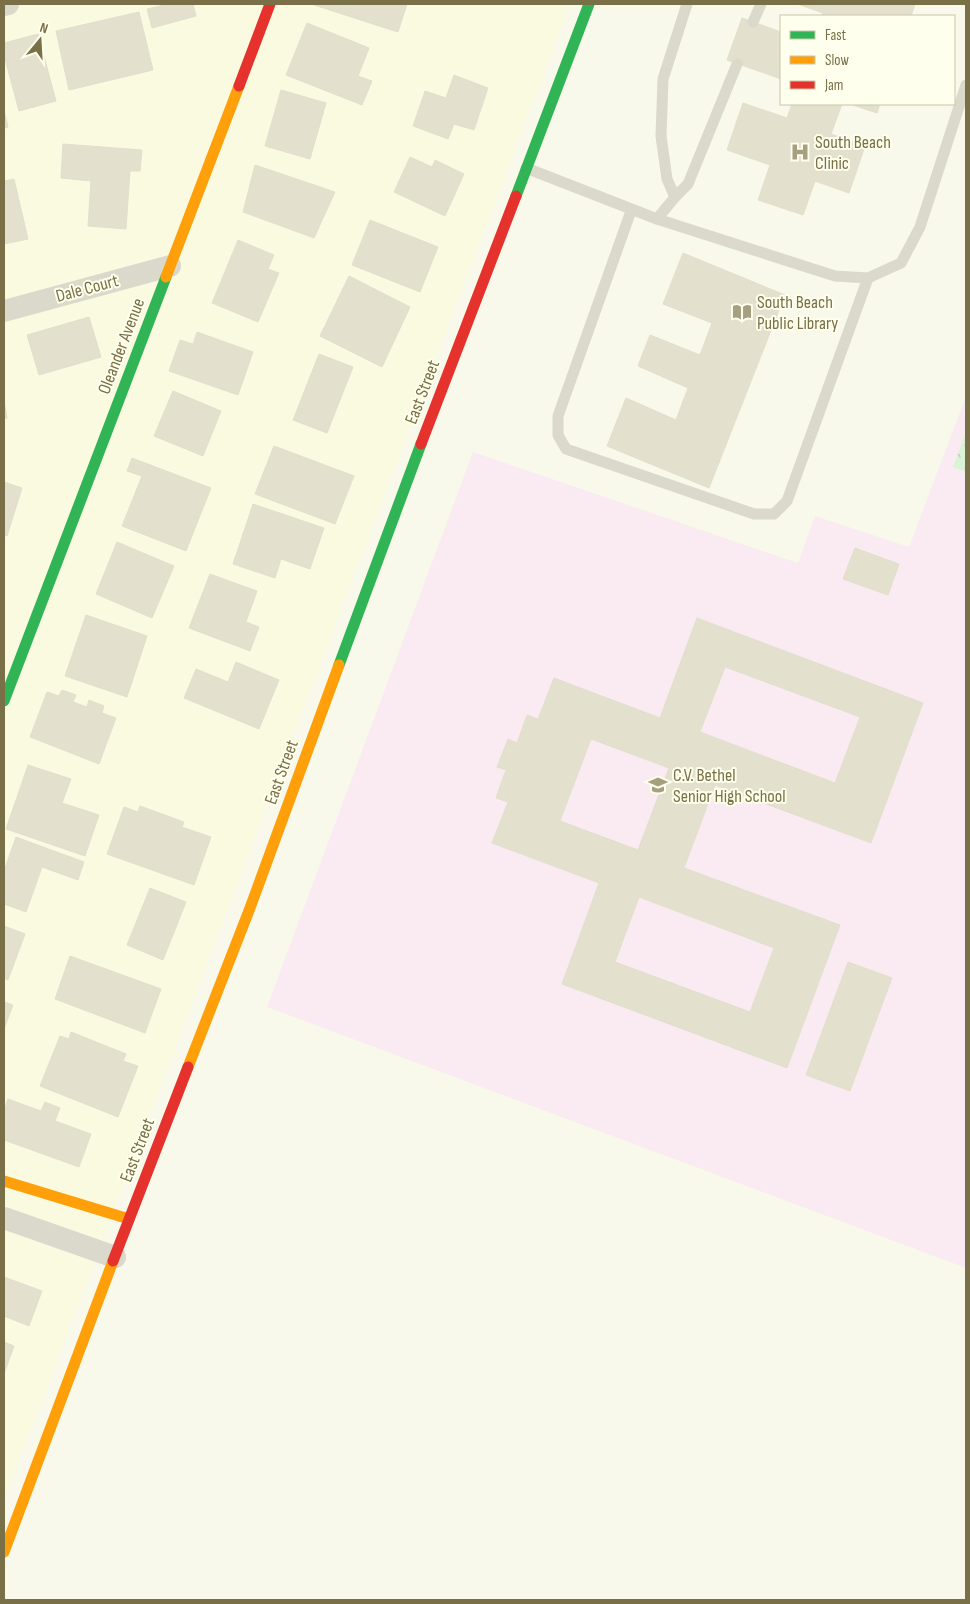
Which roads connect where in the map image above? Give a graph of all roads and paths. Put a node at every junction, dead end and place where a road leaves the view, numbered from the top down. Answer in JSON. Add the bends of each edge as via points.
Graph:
{"nodes":[{"id":1,"x":8,"y":4,"type":"edge"},
{"id":2,"x":270,"y":4,"type":"edge"},
{"id":3,"x":589,"y":4,"type":"edge"},
{"id":4,"x":688,"y":4,"type":"edge"},
{"id":5,"x":761,"y":4,"type":"edge"},
{"id":6,"x":4,"y":5,"type":"edge"},
{"id":7,"x":753,"y":22,"type":"dead end"},
{"id":8,"x":737,"y":64,"type":"dead end"},
{"id":9,"x":966,"y":85,"type":"edge"},
{"id":10,"x":526,"y":168,"type":"junction"},
{"id":11,"x":675,"y":197,"type":"junction"},
{"id":12,"x":631,"y":211,"type":"junction"},
{"id":13,"x":657,"y":219,"type":"junction"},
{"id":14,"x":170,"y":266,"type":"junction"},
{"id":15,"x":868,"y":278,"type":"junction"},
{"id":16,"x":4,"y":311,"type":"edge"},
{"id":17,"x":4,"y":701,"type":"edge"},
{"id":18,"x":4,"y":1181,"type":"edge"},
{"id":19,"x":4,"y":1218,"type":"edge"},
{"id":20,"x":129,"y":1219,"type":"junction"},
{"id":21,"x":116,"y":1257,"type":"junction"},
{"id":22,"x":4,"y":1552,"type":"edge"}],
"edges":[{"from":1,"to":6,"type":"street"},
{"from":2,"to":14,"type":"main road","name":"Oleander Avenue"},
{"from":3,"to":10,"type":"main road","name":"East Street"},
{"from":4,"to":11,"type":"lane","via":[[663,79],[660,136],[667,179]]},
{"from":5,"to":7,"type":"lane"},
{"from":8,"to":11,"type":"lane","via":[[688,184]]},
{"from":9,"to":15,"type":"lane","via":[[920,227],[901,262]]},
{"from":10,"to":12,"type":"lane"},
{"from":10,"to":20,"type":"main road","name":"East Street","via":[[254,898]]},
{"from":11,"to":13,"type":"lane"},
{"from":12,"to":13,"type":"lane"},
{"from":12,"to":15,"type":"lane","via":[[558,416],[558,435],[566,449],[754,514],[774,514],[788,501]]},
{"from":13,"to":15,"type":"lane","via":[[835,276]]},
{"from":14,"to":16,"type":"street","name":"Dale Court"},
{"from":14,"to":17,"type":"main road","name":"Oleander Avenue"},
{"from":18,"to":20,"type":"main road"},
{"from":19,"to":21,"type":"street"},
{"from":20,"to":21,"type":"main road","name":"East Street"},
{"from":21,"to":22,"type":"main road","name":"East Street"}]}
